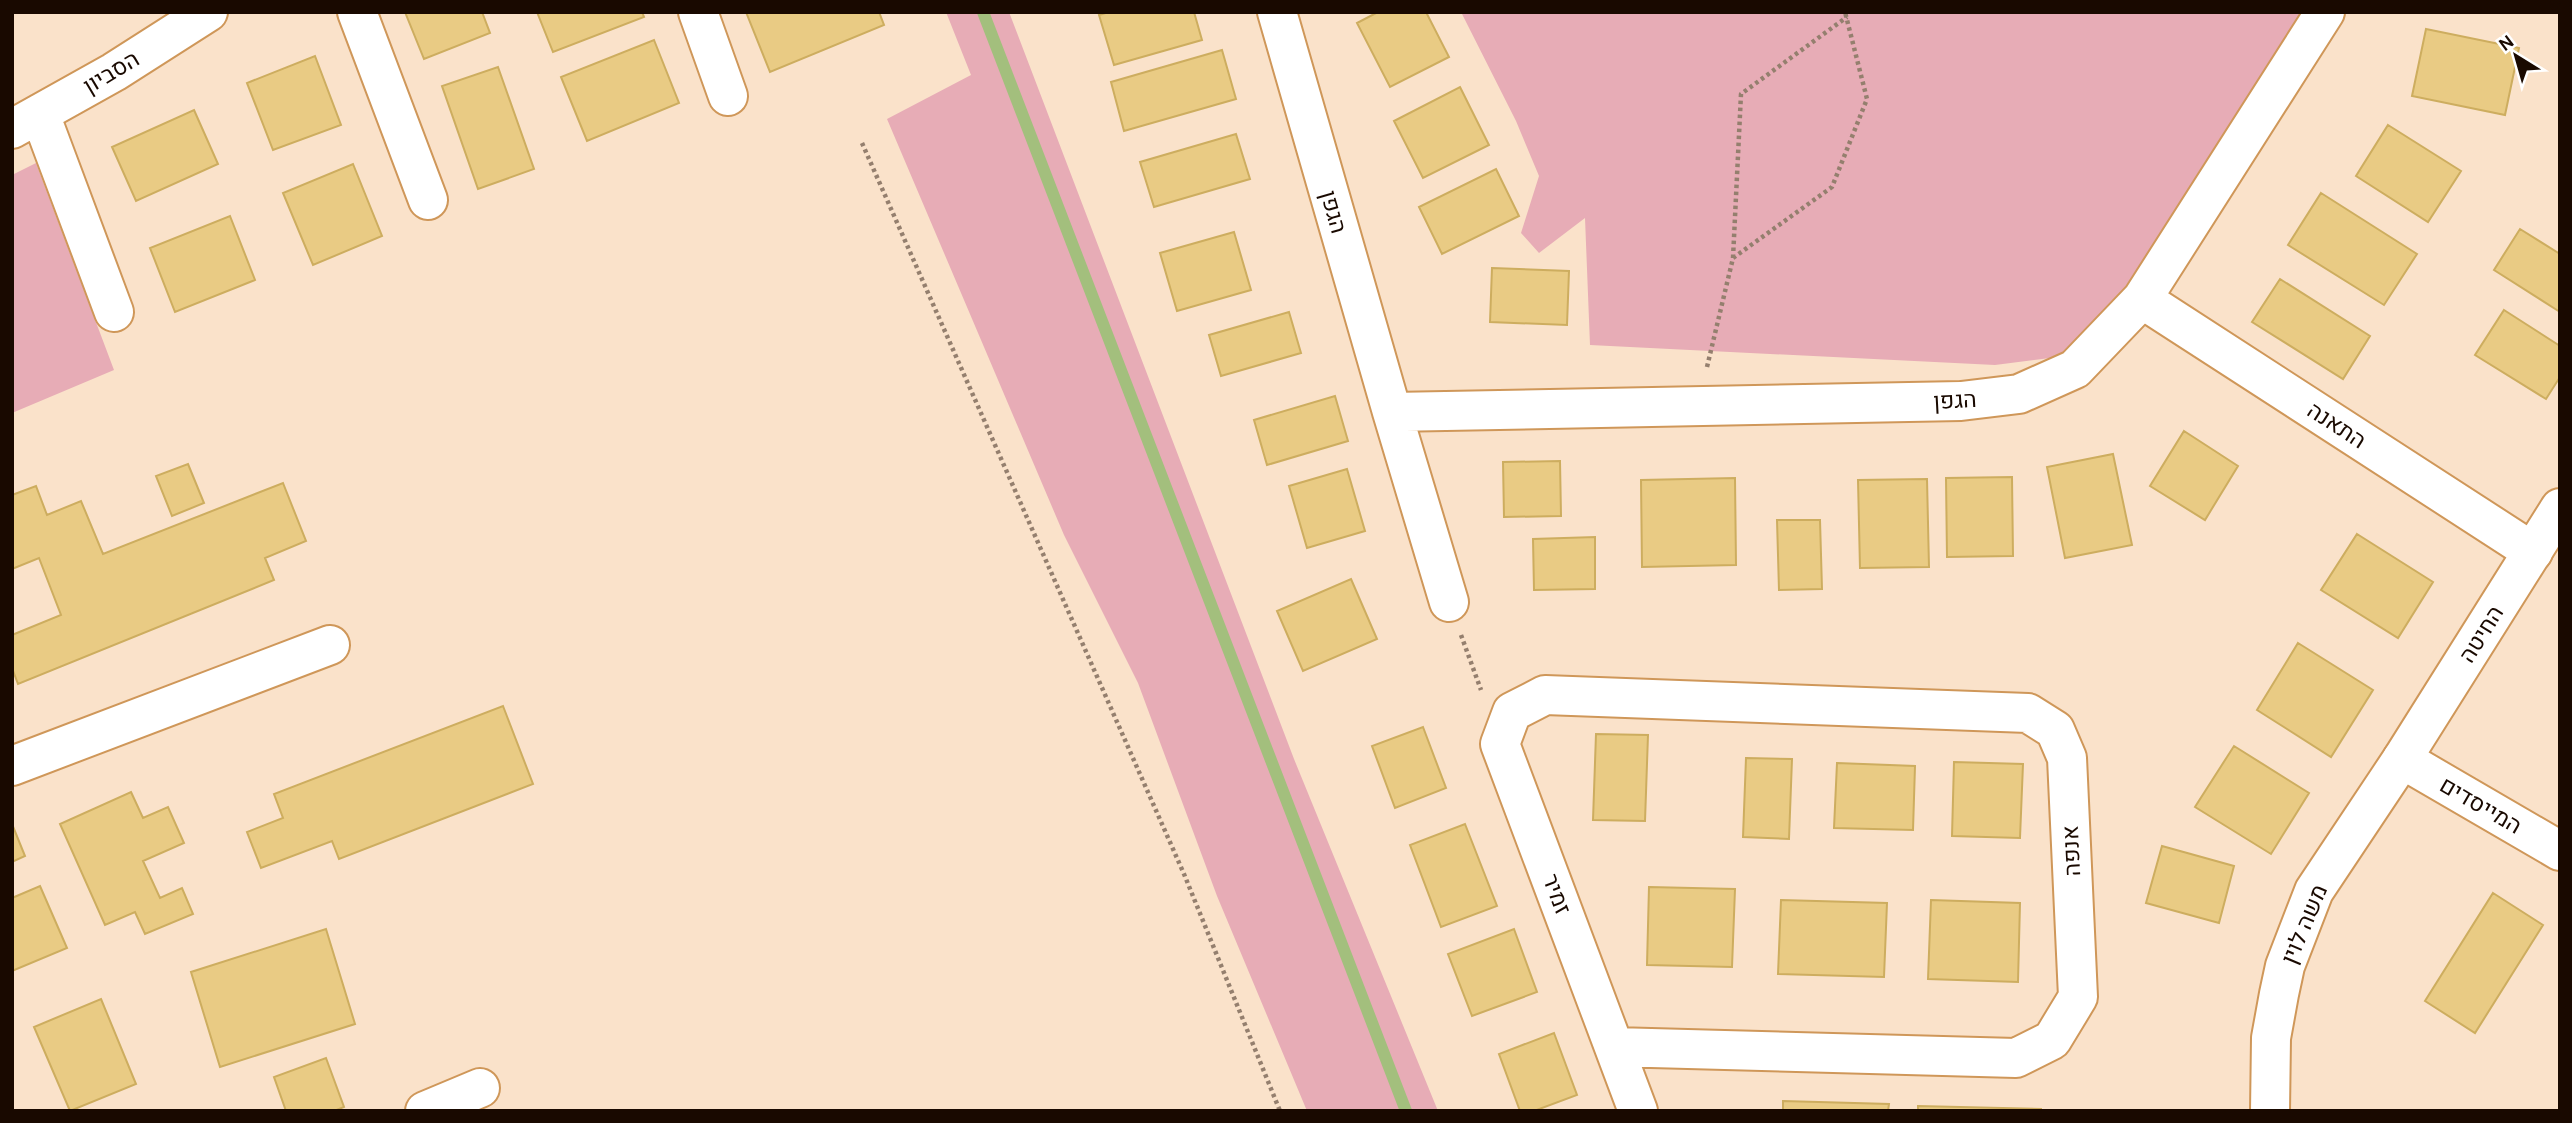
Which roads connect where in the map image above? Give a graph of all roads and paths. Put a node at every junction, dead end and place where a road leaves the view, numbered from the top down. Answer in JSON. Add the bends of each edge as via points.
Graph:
{"nodes":[{"id":1,"x":208,"y":12,"type":"edge"},
{"id":2,"x":357,"y":12,"type":"edge"},
{"id":3,"x":698,"y":12,"type":"edge"},
{"id":4,"x":1277,"y":12,"type":"edge"},
{"id":5,"x":2325,"y":12,"type":"edge"},
{"id":6,"x":1846,"y":15,"type":"edge"},
{"id":7,"x":729,"y":96,"type":"dead end"},
{"id":8,"x":26,"y":121,"type":"edge"},
{"id":9,"x":862,"y":143,"type":"dead end"},
{"id":10,"x":428,"y":200,"type":"dead end"},
{"id":11,"x":1733,"y":258,"type":"junction"},
{"id":12,"x":2142,"y":299,"type":"junction"},
{"id":13,"x":114,"y":312,"type":"dead end"},
{"id":14,"x":1699,"y":406,"type":"junction"},
{"id":15,"x":1392,"y":412,"type":"junction"},
{"id":16,"x":2560,"y":508,"type":"edge"},
{"id":17,"x":2533,"y":552,"type":"junction"},
{"id":18,"x":1449,"y":602,"type":"joint"},
{"id":19,"x":330,"y":645,"type":"dead end"},
{"id":20,"x":1500,"y":744,"type":"junction"},
{"id":21,"x":2402,"y":759,"type":"junction"},
{"id":22,"x":12,"y":765,"type":"edge"},
{"id":23,"x":2560,"y":852,"type":"edge"},
{"id":24,"x":1614,"y":1047,"type":"junction"},
{"id":25,"x":480,"y":1088,"type":"dead end"},
{"id":26,"x":425,"y":1111,"type":"edge"},
{"id":27,"x":1280,"y":1111,"type":"edge"},
{"id":28,"x":1638,"y":1111,"type":"edge"},
{"id":29,"x":2270,"y":1111,"type":"edge"}],
"edges":[{"from":1,"to":8,"type":"street","name":"הסביון"},
{"from":2,"to":10,"type":"street"},
{"from":3,"to":7,"type":"street"},
{"from":4,"to":15,"type":"street","name":"הגפן"},
{"from":5,"to":12,"type":"street","name":"הגפן"},
{"from":6,"to":11,"type":"path","via":[[1741,93]]},
{"from":6,"to":11,"type":"path","via":[[1867,99],[1832,187]]},
{"from":8,"to":13,"type":"street"},
{"from":9,"to":27,"type":"path","via":[[1184,874]]},
{"from":11,"to":14,"type":"path"},
{"from":12,"to":14,"type":"street","name":"הגפן","via":[[2075,369],[2019,394],[1961,401]]},
{"from":12,"to":17,"type":"street","name":"התאנה"},
{"from":14,"to":15,"type":"street","name":"הגפן"},
{"from":15,"to":18,"type":"street","name":"הגפן"},
{"from":16,"to":17,"type":"street","name":"החיטה"},
{"from":17,"to":21,"type":"street","name":"החיטה"},
{"from":18,"to":20,"type":"path"},
{"from":19,"to":22,"type":"street"},
{"from":20,"to":24,"type":"street","name":"זמיר"},
{"from":20,"to":24,"type":"street","name":"אנפה","via":[[1512,712],[1545,695],[2028,713],[2055,730],[2067,758],[2078,997],[2052,1041],[2017,1058]]},
{"from":21,"to":23,"type":"street","name":"המייסדים"},
{"from":21,"to":29,"type":"street","name":"משה לוין","via":[[2314,891],[2285,966],[2271,1038]]},
{"from":24,"to":28,"type":"street","name":"זמיר"},
{"from":25,"to":26,"type":"street"}]}
